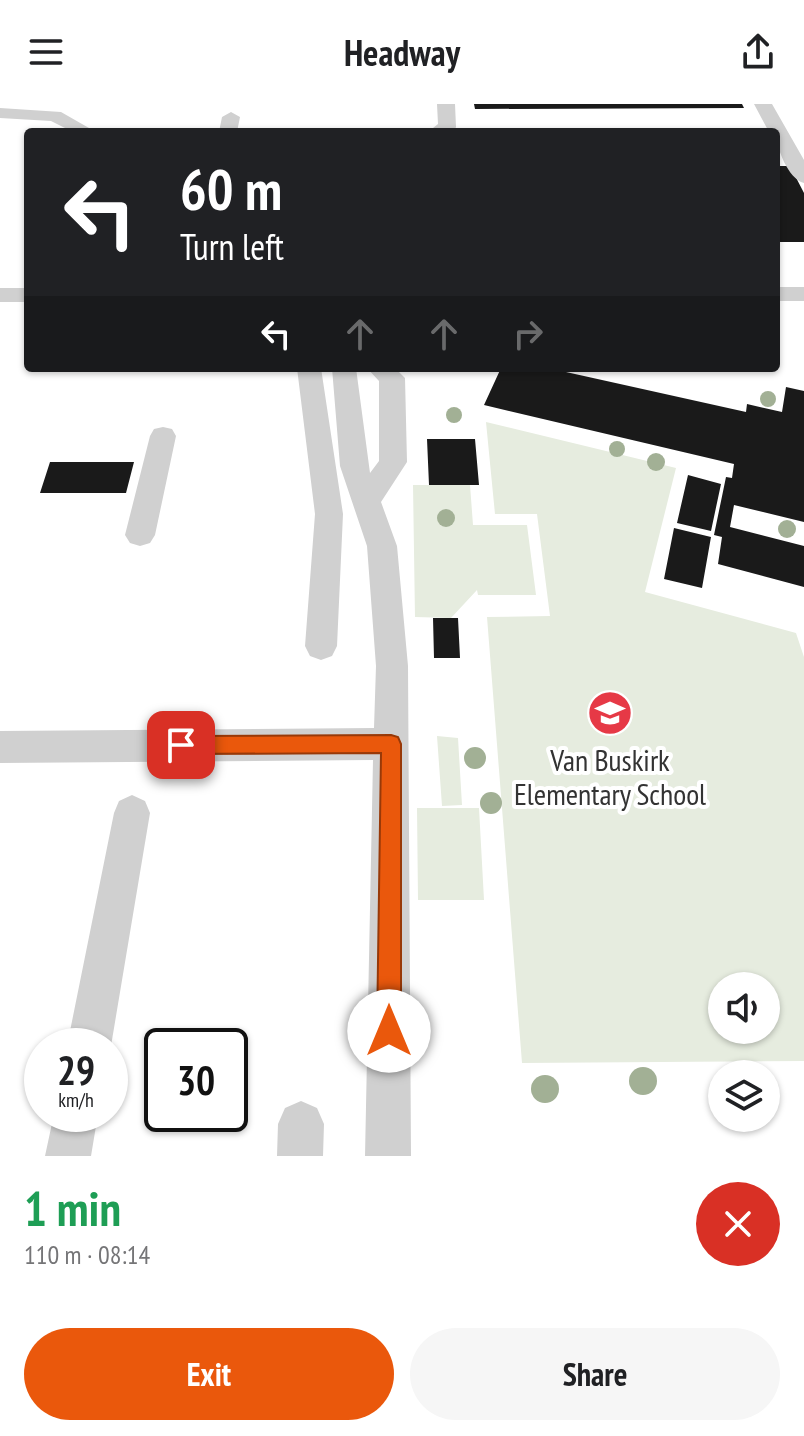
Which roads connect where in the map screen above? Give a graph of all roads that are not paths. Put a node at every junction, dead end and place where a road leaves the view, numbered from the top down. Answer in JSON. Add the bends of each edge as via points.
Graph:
{"nodes":[{"id":1,"x":446,"y":104,"type":"edge"},
{"id":2,"x":763,"y":104,"type":"edge"},
{"id":3,"x":0,"y":113,"type":"edge"},
{"id":4,"x":79,"y":128,"type":"edge"},
{"id":5,"x":445,"y":128,"type":"edge"},
{"id":6,"x":776,"y":128,"type":"edge"},
{"id":7,"x":780,"y":134,"type":"edge"},
{"id":8,"x":804,"y":177,"type":"edge"},
{"id":9,"x":780,"y":294,"type":"edge"},
{"id":10,"x":804,"y":294,"type":"edge"},
{"id":11,"x":310,"y":372,"type":"edge"},
{"id":12,"x":344,"y":372,"type":"edge"},
{"id":13,"x":384,"y":372,"type":"edge"},
{"id":14,"x":163,"y":436,"type":"dead end"},
{"id":15,"x":366,"y":501,"type":"junction"},
{"id":16,"x":140,"y":535,"type":"dead end"},
{"id":17,"x":321,"y":646,"type":"dead end"},
{"id":18,"x":391,"y":744,"type":"junction"},
{"id":19,"x":0,"y":747,"type":"edge"},
{"id":20,"x":132,"y":813,"type":"dead end"},
{"id":21,"x":92,"y":1028,"type":"edge"},
{"id":22,"x":73,"y":1132,"type":"edge"},
{"id":23,"x":388,"y":1154,"type":"edge"},
{"id":24,"x":68,"y":1156,"type":"edge"}],
"edges":[{"from":1,"to":5,"type":"street"},
{"from":2,"to":6,"type":"street"},
{"from":3,"to":4,"type":"street","via":[[55,116]]},
{"from":7,"to":8,"type":"street"},
{"from":9,"to":10,"type":"street"},
{"from":11,"to":17,"type":"street","via":[[329,514]]},
{"from":12,"to":15,"type":"street","via":[[354,466]]},
{"from":13,"to":15,"type":"street","via":[[392,378],[393,462]]},
{"from":14,"to":16,"type":"street"},
{"from":15,"to":18,"type":"street","via":[[382,546],[392,666]]},
{"from":18,"to":19,"type":"street"},
{"from":18,"to":23,"type":"street"},
{"from":20,"to":21,"type":"street"},
{"from":22,"to":24,"type":"street"}]}
